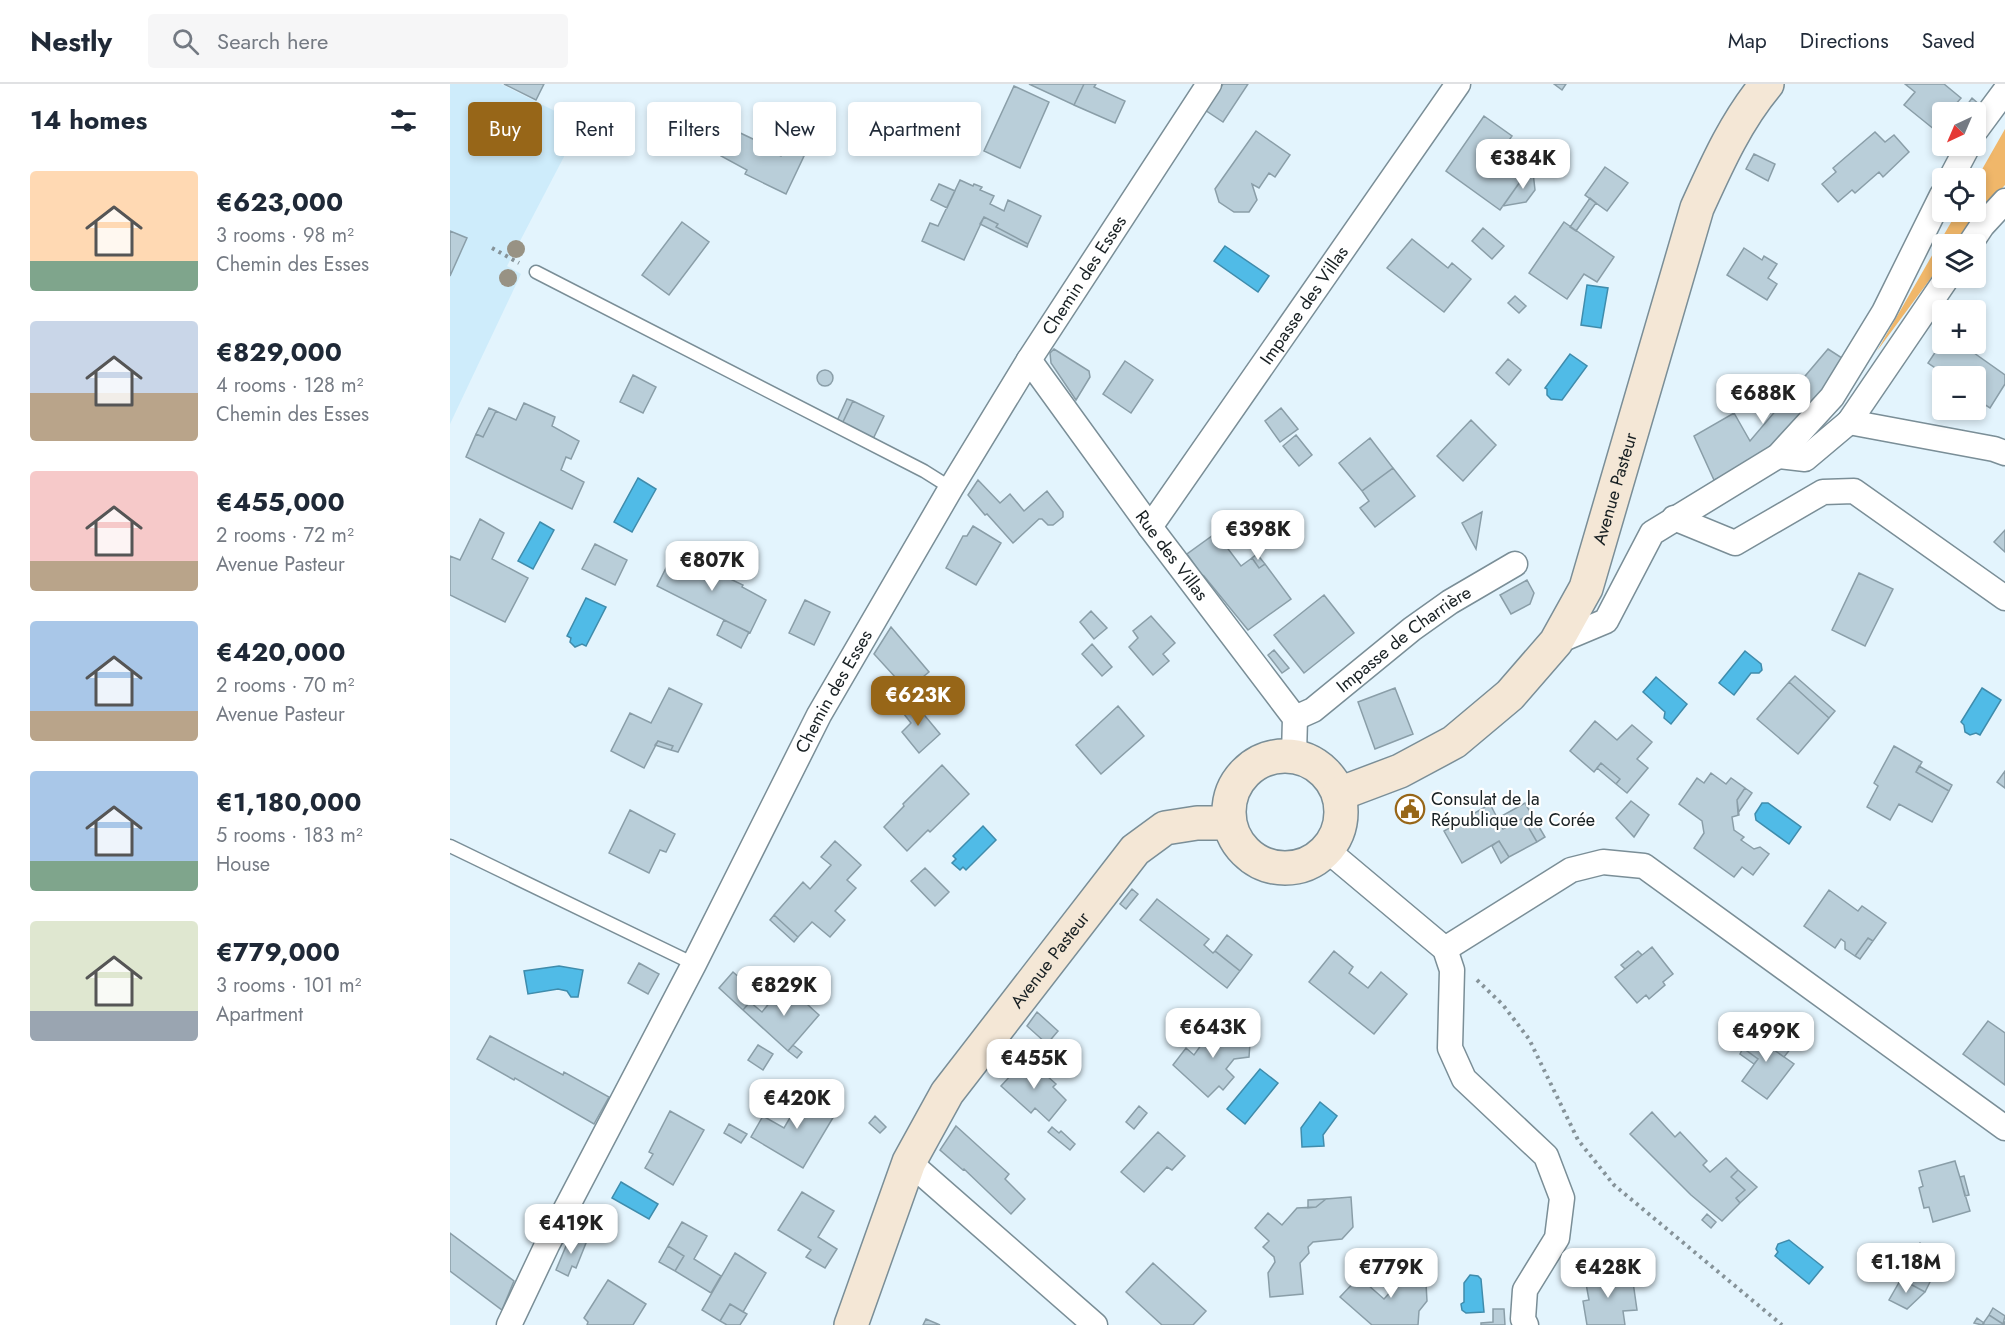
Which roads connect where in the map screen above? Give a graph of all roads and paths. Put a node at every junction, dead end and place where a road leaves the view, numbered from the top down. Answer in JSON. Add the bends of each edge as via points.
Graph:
{"nodes":[{"id":1,"x":1209,"y":84,"type":"edge"},
{"id":2,"x":1458,"y":84,"type":"edge"},
{"id":3,"x":1767,"y":84,"type":"edge"},
{"id":4,"x":2005,"y":91,"type":"edge"},
{"id":5,"x":1986,"y":117,"type":"edge"},
{"id":6,"x":2005,"y":201,"type":"edge"},
{"id":7,"x":1932,"y":215,"type":"edge"},
{"id":8,"x":1977,"y":234,"type":"edge"},
{"id":9,"x":492,"y":248,"type":"dead end"},
{"id":10,"x":536,"y":272,"type":"joint"},
{"id":11,"x":1940,"y":288,"type":"edge"},
{"id":12,"x":1029,"y":360,"type":"junction"},
{"id":13,"x":1849,"y":422,"type":"junction"},
{"id":14,"x":2005,"y":453,"type":"edge"},
{"id":15,"x":1778,"y":456,"type":"junction"},
{"id":16,"x":951,"y":488,"type":"junction"},
{"id":17,"x":1674,"y":518,"type":"junction"},
{"id":18,"x":1150,"y":527,"type":"junction"},
{"id":19,"x":1515,"y":564,"type":"dead end"},
{"id":20,"x":2005,"y":598,"type":"edge"},
{"id":21,"x":1556,"y":642,"type":"junction"},
{"id":22,"x":1295,"y":718,"type":"junction"},
{"id":23,"x":1294,"y":755,"type":"junction"},
{"id":24,"x":1339,"y":794,"type":"junction"},
{"id":25,"x":1229,"y":823,"type":"junction"},
{"id":26,"x":450,"y":846,"type":"edge"},
{"id":27,"x":1327,"y":850,"type":"junction"},
{"id":28,"x":1444,"y":949,"type":"junction"},
{"id":29,"x":694,"y":964,"type":"junction"},
{"id":30,"x":2005,"y":1128,"type":"edge"},
{"id":31,"x":909,"y":1161,"type":"junction"},
{"id":32,"x":509,"y":1325,"type":"edge"},
{"id":33,"x":851,"y":1325,"type":"edge"},
{"id":34,"x":1095,"y":1325,"type":"edge"},
{"id":35,"x":1526,"y":1325,"type":"edge"},
{"id":36,"x":1782,"y":1325,"type":"edge"}],
"edges":[{"from":1,"to":12,"type":"street","name":"Chemin des Esses"},
{"from":2,"to":18,"type":"street","name":"Impasse des Villas"},
{"from":3,"to":21,"type":"main road","name":"Avenue Pasteur","via":[[1722,152],[1697,208],[1586,588]]},
{"from":4,"to":5,"type":"street"},
{"from":6,"to":8,"type":"street"},
{"from":7,"to":15,"type":"street","via":[[1884,312],[1832,397]]},
{"from":9,"to":10,"type":"path"},
{"from":10,"to":16,"type":"lane"},
{"from":11,"to":13,"type":"street"},
{"from":12,"to":16,"type":"street","name":"Chemin des Esses"},
{"from":12,"to":18,"type":"street","name":"Rue des Villas"},
{"from":13,"to":14,"type":"street"},
{"from":13,"to":15,"type":"street","via":[[1805,459]]},
{"from":15,"to":17,"type":"street"},
{"from":16,"to":29,"type":"street","name":"Chemin des Esses","via":[[819,715]]},
{"from":17,"to":20,"type":"street","via":[[1735,543],[1823,492],[1854,491]]},
{"from":17,"to":21,"type":"street","via":[[1652,533],[1606,621]]},
{"from":18,"to":22,"type":"street","name":"Rue des Villas"},
{"from":19,"to":22,"type":"street","name":"Impasse de Charrière","via":[[1450,602],[1313,710]]},
{"from":21,"to":24,"type":"main road","name":"Avenue Pasteur","via":[[1510,695],[1454,742],[1400,771]]},
{"from":22,"to":23,"type":"street"},
{"from":23,"to":24,"type":"main road","via":[[1314,763],[1329,776]]},
{"from":23,"to":25,"type":"main road","via":[[1274,756],[1254,764],[1239,778],[1229,803]]},
{"from":24,"to":27,"type":"main road","via":[[1340,830]]},
{"from":25,"to":27,"type":"main road","via":[[1239,845],[1267,866],[1300,867]]},
{"from":25,"to":31,"type":"main road","name":"Avenue Pasteur","via":[[1166,828],[1135,850],[947,1093]]},
{"from":26,"to":29,"type":"lane"},
{"from":27,"to":28,"type":"street"},
{"from":28,"to":30,"type":"street","via":[[1570,870],[1603,862],[1644,866]]},
{"from":28,"to":35,"type":"street","via":[[1452,970],[1450,1048],[1464,1079],[1546,1156],[1562,1198],[1557,1238],[1525,1290]]},
{"from":28,"to":36,"type":"path","via":[[1503,1005],[1529,1039],[1578,1140],[1614,1185]]},
{"from":29,"to":32,"type":"street","name":"Chemin des Esses"},
{"from":31,"to":33,"type":"main road","name":"Avenue Pasteur"},
{"from":31,"to":34,"type":"street"}]}
